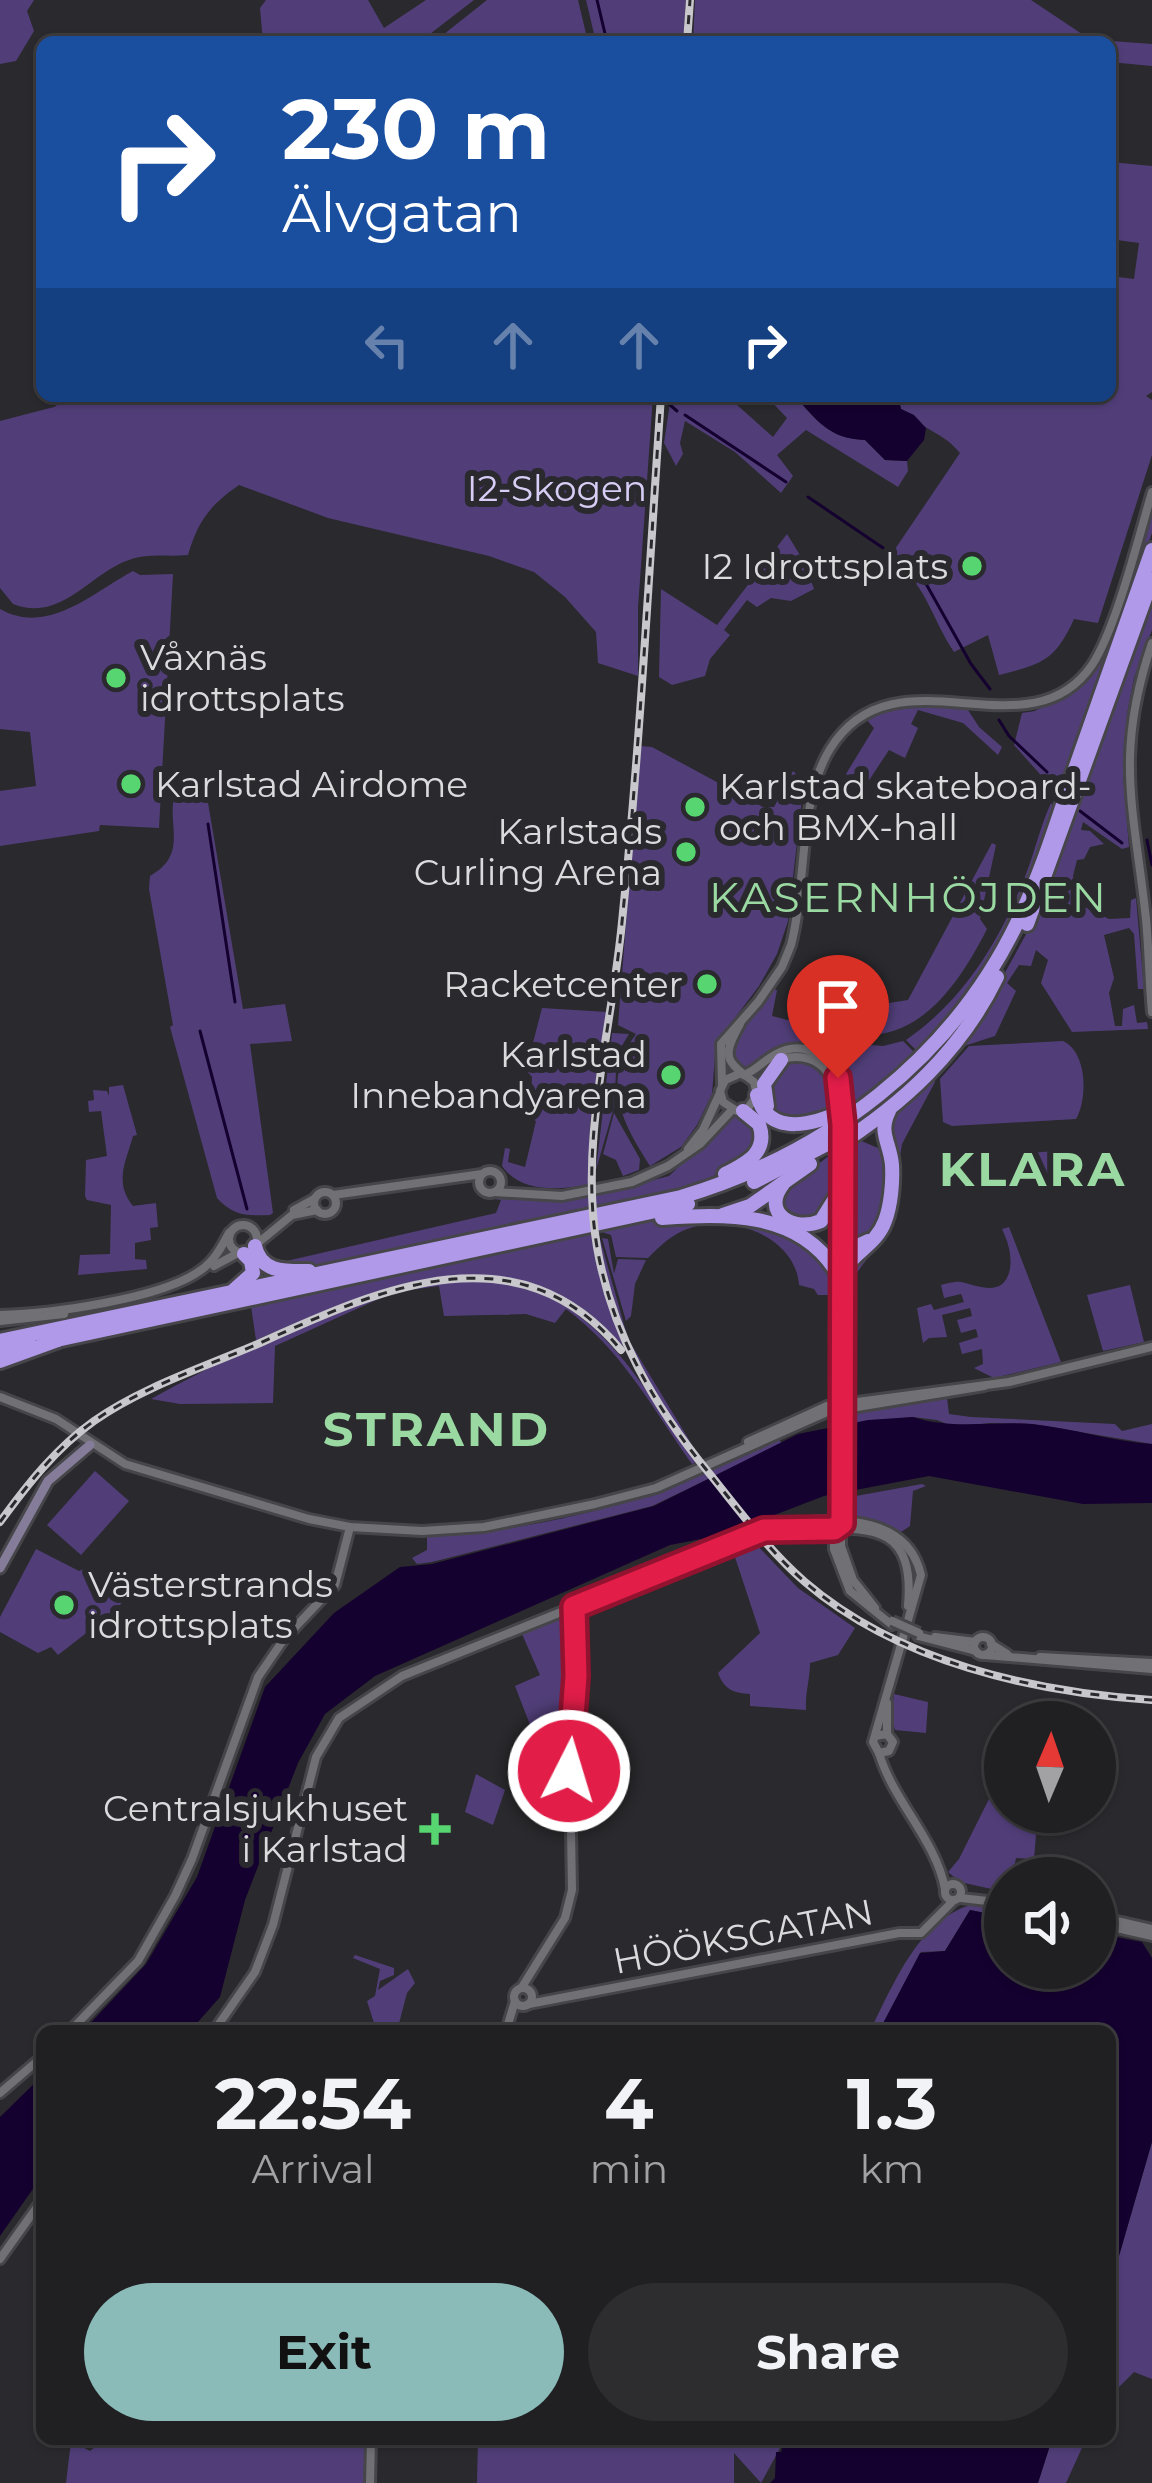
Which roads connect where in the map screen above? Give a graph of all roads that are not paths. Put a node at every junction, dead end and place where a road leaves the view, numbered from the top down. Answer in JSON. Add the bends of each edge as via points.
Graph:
{"nodes":[{"id":1,"x":1152,"y":492,"type":"edge"},
{"id":2,"x":1152,"y":550,"type":"edge"},
{"id":3,"x":1152,"y":578,"type":"edge"},
{"id":4,"x":1152,"y":643,"type":"edge"},
{"id":5,"x":998,"y":977,"type":"junction"},
{"id":6,"x":1152,"y":1012,"type":"edge"},
{"id":7,"x":744,"y":1018,"type":"junction"},
{"id":8,"x":781,"y":1060,"type":"junction"},
{"id":9,"x":906,"y":1072,"type":"junction"},
{"id":10,"x":741,"y":1074,"type":"junction"},
{"id":11,"x":721,"y":1088,"type":"junction"},
{"id":12,"x":757,"y":1091,"type":"junction"},
{"id":13,"x":840,"y":1100,"type":"junction"},
{"id":14,"x":738,"y":1110,"type":"junction"},
{"id":15,"x":889,"y":1110,"type":"junction"},
{"id":16,"x":802,"y":1123,"type":"junction"},
{"id":17,"x":844,"y":1148,"type":"junction"},
{"id":18,"x":683,"y":1155,"type":"junction"},
{"id":19,"x":482,"y":1174,"type":"junction"},
{"id":20,"x":794,"y":1174,"type":"junction"},
{"id":21,"x":500,"y":1178,"type":"junction"},
{"id":22,"x":441,"y":1182,"type":"junction"},
{"id":23,"x":481,"y":1187,"type":"junction"},
{"id":24,"x":374,"y":1191,"type":"junction"},
{"id":25,"x":495,"y":1192,"type":"junction"},
{"id":26,"x":531,"y":1194,"type":"junction"},
{"id":27,"x":333,"y":1195,"type":"junction"},
{"id":28,"x":836,"y":1197,"type":"junction"},
{"id":29,"x":314,"y":1199,"type":"junction"},
{"id":30,"x":658,"y":1202,"type":"junction"},
{"id":31,"x":334,"y":1208,"type":"junction"},
{"id":32,"x":317,"y":1210,"type":"junction"},
{"id":33,"x":723,"y":1215,"type":"junction"},
{"id":34,"x":622,"y":1220,"type":"junction"},
{"id":35,"x":250,"y":1227,"type":"junction"},
{"id":36,"x":229,"y":1233,"type":"junction"},
{"id":37,"x":843,"y":1238,"type":"junction"},
{"id":38,"x":248,"y":1249,"type":"junction"},
{"id":39,"x":344,"y":1270,"type":"junction"},
{"id":40,"x":839,"y":1271,"type":"junction"},
{"id":41,"x":224,"y":1295,"type":"junction"},
{"id":42,"x":0,"y":1318,"type":"edge"},
{"id":43,"x":58,"y":1340,"type":"junction"},
{"id":44,"x":0,"y":1341,"type":"edge"},
{"id":45,"x":1152,"y":1347,"type":"edge"},
{"id":46,"x":0,"y":1350,"type":"edge"},
{"id":47,"x":0,"y":1361,"type":"edge"},
{"id":48,"x":984,"y":1386,"type":"junction"},
{"id":49,"x":839,"y":1390,"type":"junction"},
{"id":50,"x":0,"y":1396,"type":"edge"},
{"id":51,"x":866,"y":1400,"type":"junction"},
{"id":52,"x":839,"y":1412,"type":"junction"},
{"id":53,"x":813,"y":1414,"type":"junction"},
{"id":54,"x":90,"y":1444,"type":"junction"},
{"id":55,"x":838,"y":1503,"type":"junction"},
{"id":56,"x":808,"y":1522,"type":"junction"},
{"id":57,"x":861,"y":1525,"type":"junction"},
{"id":58,"x":838,"y":1526,"type":"junction"},
{"id":59,"x":350,"y":1527,"type":"junction"},
{"id":60,"x":776,"y":1527,"type":"junction"},
{"id":61,"x":0,"y":1568,"type":"edge"},
{"id":62,"x":574,"y":1607,"type":"junction"},
{"id":63,"x":907,"y":1619,"type":"junction"},
{"id":64,"x":991,"y":1644,"type":"junction"},
{"id":65,"x":979,"y":1650,"type":"junction"},
{"id":66,"x":1152,"y":1666,"type":"edge"},
{"id":67,"x":880,"y":1735,"type":"junction"},
{"id":68,"x":884,"y":1752,"type":"junction"},
{"id":69,"x":952,"y":1892,"type":"junction"},
{"id":70,"x":984,"y":1897,"type":"edge"},
{"id":71,"x":1116,"y":1924,"type":"edge"},
{"id":72,"x":1152,"y":1932,"type":"edge"},
{"id":73,"x":525,"y":1997,"type":"junction"},
{"id":74,"x":76,"y":2025,"type":"edge"},
{"id":75,"x":218,"y":2025,"type":"edge"},
{"id":76,"x":509,"y":2025,"type":"edge"},
{"id":77,"x":36,"y":2062,"type":"edge"},
{"id":78,"x":0,"y":2093,"type":"edge"},
{"id":79,"x":36,"y":2208,"type":"edge"},
{"id":80,"x":0,"y":2259,"type":"edge"},
{"id":81,"x":371,"y":2445,"type":"edge"},
{"id":82,"x":370,"y":2483,"type":"edge"}],
"edges":[{"from":1,"to":7,"type":"street","via":[[1106,634],[1079,680],[1019,706],[898,702],[841,732],[816,775],[791,945]]},
{"from":2,"to":9,"type":"highway","via":[[1018,921],[964,1008]]},
{"from":3,"to":5,"type":"highway","via":[[1043,888]]},
{"from":4,"to":6,"type":"street","via":[[1135,699],[1128,767]]},
{"from":5,"to":15,"type":"highway","via":[[950,1052]]},
{"from":5,"to":34,"type":"highway","via":[[929,1063],[824,1146],[730,1191]]},
{"from":7,"to":10,"type":"street","via":[[728,1050]]},
{"from":7,"to":11,"type":"street","via":[[721,1044]]},
{"from":8,"to":12,"type":"street","via":[[767,1068]]},
{"from":8,"to":13,"type":"street","via":[[822,1065]]},
{"from":8,"to":16,"type":"highway","via":[[764,1084],[767,1105]]},
{"from":9,"to":16,"type":"highway","via":[[843,1112]]},
{"from":9,"to":30,"type":"highway","via":[[856,1114],[774,1162]]},
{"from":10,"to":11,"type":"street"},
{"from":10,"to":12,"type":"street"},
{"from":10,"to":13,"type":"street","via":[[801,1048],[829,1063]]},
{"from":11,"to":14,"type":"street","via":[[723,1102]]},
{"from":11,"to":18,"type":"street"},
{"from":12,"to":14,"type":"street","via":[[752,1105]]},
{"from":12,"to":16,"type":"highway","via":[[773,1120]]},
{"from":13,"to":17,"type":"street","bridge":true},
{"from":14,"to":18,"type":"street"},
{"from":14,"to":30,"type":"highway","via":[[762,1130],[754,1157]]},
{"from":15,"to":17,"type":"highway"},
{"from":15,"to":40,"type":"highway","via":[[882,1129],[892,1166],[885,1220],[870,1247]]},
{"from":17,"to":20,"type":"highway"},
{"from":17,"to":28,"type":"street"},
{"from":17,"to":37,"type":"street"},
{"from":17,"to":37,"type":"highway","via":[[867,1139],[881,1148],[887,1169],[882,1215],[868,1241],[855,1247]]},
{"from":18,"to":26,"type":"street","via":[[614,1188]]},
{"from":19,"to":21,"type":"street"},
{"from":19,"to":22,"type":"street"},
{"from":19,"to":23,"type":"street"},
{"from":20,"to":28,"type":"highway","via":[[775,1198],[786,1222],[815,1224]]},
{"from":20,"to":33,"type":"highway"},
{"from":21,"to":25,"type":"street"},
{"from":21,"to":26,"type":"street"},
{"from":22,"to":23,"type":"street"},
{"from":22,"to":24,"type":"street"},
{"from":23,"to":25,"type":"street"},
{"from":24,"to":27,"type":"street"},
{"from":24,"to":31,"type":"street"},
{"from":25,"to":26,"type":"street"},
{"from":27,"to":29,"type":"street"},
{"from":27,"to":31,"type":"street"},
{"from":28,"to":40,"type":"street"},
{"from":29,"to":32,"type":"street"},
{"from":29,"to":35,"type":"street"},
{"from":30,"to":39,"type":"highway"},
{"from":31,"to":32,"type":"street"},
{"from":32,"to":38,"type":"street","via":[[292,1215]]},
{"from":33,"to":34,"type":"highway"},
{"from":33,"to":40,"type":"highway","via":[[778,1226]]},
{"from":34,"to":43,"type":"highway"},
{"from":35,"to":36,"type":"street"},
{"from":35,"to":38,"type":"street"},
{"from":36,"to":38,"type":"street","via":[[230,1243]]},
{"from":36,"to":42,"type":"street","via":[[209,1264],[174,1285]]},
{"from":37,"to":40,"type":"street"},
{"from":38,"to":39,"type":"highway","via":[[278,1270]]},
{"from":38,"to":41,"type":"highway","via":[[251,1277]]},
{"from":38,"to":42,"type":"street","via":[[157,1294]]},
{"from":39,"to":41,"type":"highway"},
{"from":40,"to":49,"type":"street"},
{"from":41,"to":44,"type":"highway"},
{"from":43,"to":46,"type":"highway"},
{"from":43,"to":47,"type":"highway"},
{"from":45,"to":48,"type":"street"},
{"from":48,"to":51,"type":"street"},
{"from":48,"to":52,"type":"street"},
{"from":49,"to":51,"type":"street"},
{"from":49,"to":52,"type":"street"},
{"from":49,"to":53,"type":"street"},
{"from":50,"to":54,"type":"street","via":[[56,1419]]},
{"from":51,"to":52,"type":"street"},
{"from":52,"to":53,"type":"street"},
{"from":52,"to":53,"type":"street"},
{"from":52,"to":55,"type":"street"},
{"from":53,"to":59,"type":"street","via":[[656,1488],[443,1531]]},
{"from":54,"to":59,"type":"street","via":[[142,1470]]},
{"from":54,"to":61,"type":"main road","via":[[49,1481]]},
{"from":55,"to":56,"type":"street","via":[[829,1516]]},
{"from":55,"to":57,"type":"street"},
{"from":55,"to":58,"type":"street"},
{"from":56,"to":58,"type":"street"},
{"from":56,"to":60,"type":"street"},
{"from":57,"to":58,"type":"street"},
{"from":57,"to":63,"type":"street","via":[[896,1535],[918,1563]]},
{"from":58,"to":60,"type":"street"},
{"from":58,"to":63,"type":"street","via":[[901,1546],[910,1574]]},
{"from":58,"to":65,"type":"street","bridge":true,"via":[[835,1555],[847,1586],[870,1610]]},
{"from":59,"to":74,"type":"street","via":[[335,1585],[258,1677],[175,1896],[138,1961]]},
{"from":60,"to":62,"type":"street"},
{"from":62,"to":73,"type":"street","via":[[572,1891]]},
{"from":62,"to":75,"type":"street","via":[[410,1672],[339,1718],[316,1757],[259,1964]]},
{"from":63,"to":67,"type":"street"},
{"from":64,"to":65,"type":"street"},
{"from":64,"to":65,"type":"street","via":[[983,1637]]},
{"from":64,"to":66,"type":"street","via":[[1010,1655]]},
{"from":65,"to":66,"type":"street"},
{"from":67,"to":68,"type":"street","via":[[873,1746]]},
{"from":67,"to":68,"type":"street","via":[[893,1742]]},
{"from":68,"to":69,"type":"street","via":[[889,1778]]},
{"from":69,"to":70,"type":"street"},
{"from":69,"to":73,"type":"street","name":"HÖÖKSGATAN","via":[[921,1933],[552,2000]]},
{"from":71,"to":72,"type":"street"},
{"from":73,"to":76,"type":"street"},
{"from":77,"to":78,"type":"street"},
{"from":79,"to":80,"type":"street"},
{"from":81,"to":82,"type":"street"}]}
